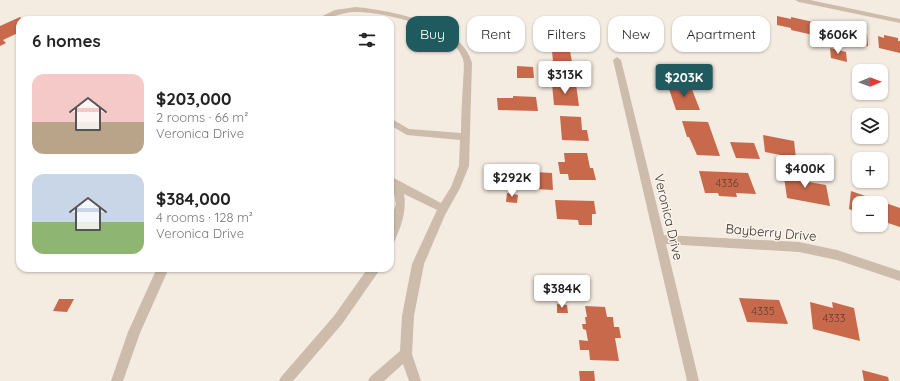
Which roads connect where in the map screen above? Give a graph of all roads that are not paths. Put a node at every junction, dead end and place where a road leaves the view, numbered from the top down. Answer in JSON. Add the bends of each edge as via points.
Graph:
{"nodes":[{"id":1,"x":799,"y":0,"type":"edge"},
{"id":2,"x":328,"y":16,"type":"edge"},
{"id":3,"x":393,"y":16,"type":"edge"},
{"id":4,"x":394,"y":16,"type":"edge"},
{"id":5,"x":900,"y":21,"type":"edge"},
{"id":6,"x":617,"y":60,"type":"dead end"},
{"id":7,"x":394,"y":124,"type":"edge"},
{"id":8,"x":466,"y":137,"type":"junction"},
{"id":9,"x":394,"y":182,"type":"edge"},
{"id":10,"x":444,"y":209,"type":"junction"},
{"id":11,"x":394,"y":232,"type":"edge"},
{"id":12,"x":660,"y":239,"type":"junction"},
{"id":13,"x":161,"y":272,"type":"edge"},
{"id":14,"x":372,"y":272,"type":"edge"},
{"id":15,"x":900,"y":276,"type":"edge"},
{"id":16,"x":406,"y":354,"type":"junction"},
{"id":17,"x":117,"y":381,"type":"edge"},
{"id":18,"x":285,"y":381,"type":"edge"},
{"id":19,"x":374,"y":381,"type":"edge"},
{"id":20,"x":415,"y":381,"type":"edge"},
{"id":21,"x":693,"y":381,"type":"edge"}],
"edges":[{"from":1,"to":5,"type":"street"},
{"from":2,"to":3,"type":"street","via":[[343,10],[364,9]]},
{"from":4,"to":8,"type":"street","via":[[422,23],[446,34],[462,48],[468,63]]},
{"from":6,"to":12,"type":"street","name":"Veronica Drive"},
{"from":7,"to":8,"type":"street","via":[[407,132]]},
{"from":8,"to":10,"type":"street","via":[[464,166]]},
{"from":9,"to":10,"type":"street"},
{"from":9,"to":11,"type":"street","via":[[401,204]]},
{"from":10,"to":16,"type":"street","via":[[418,264],[408,316]]},
{"from":12,"to":15,"type":"street","name":"Bayberry Drive","via":[[799,247],[838,255]]},
{"from":12,"to":21,"type":"street","name":"Veronica Drive"},
{"from":13,"to":17,"type":"street","via":[[134,332]]},
{"from":14,"to":18,"type":"street","via":[[338,320]]},
{"from":16,"to":19,"type":"street"},
{"from":16,"to":20,"type":"street"}]}
